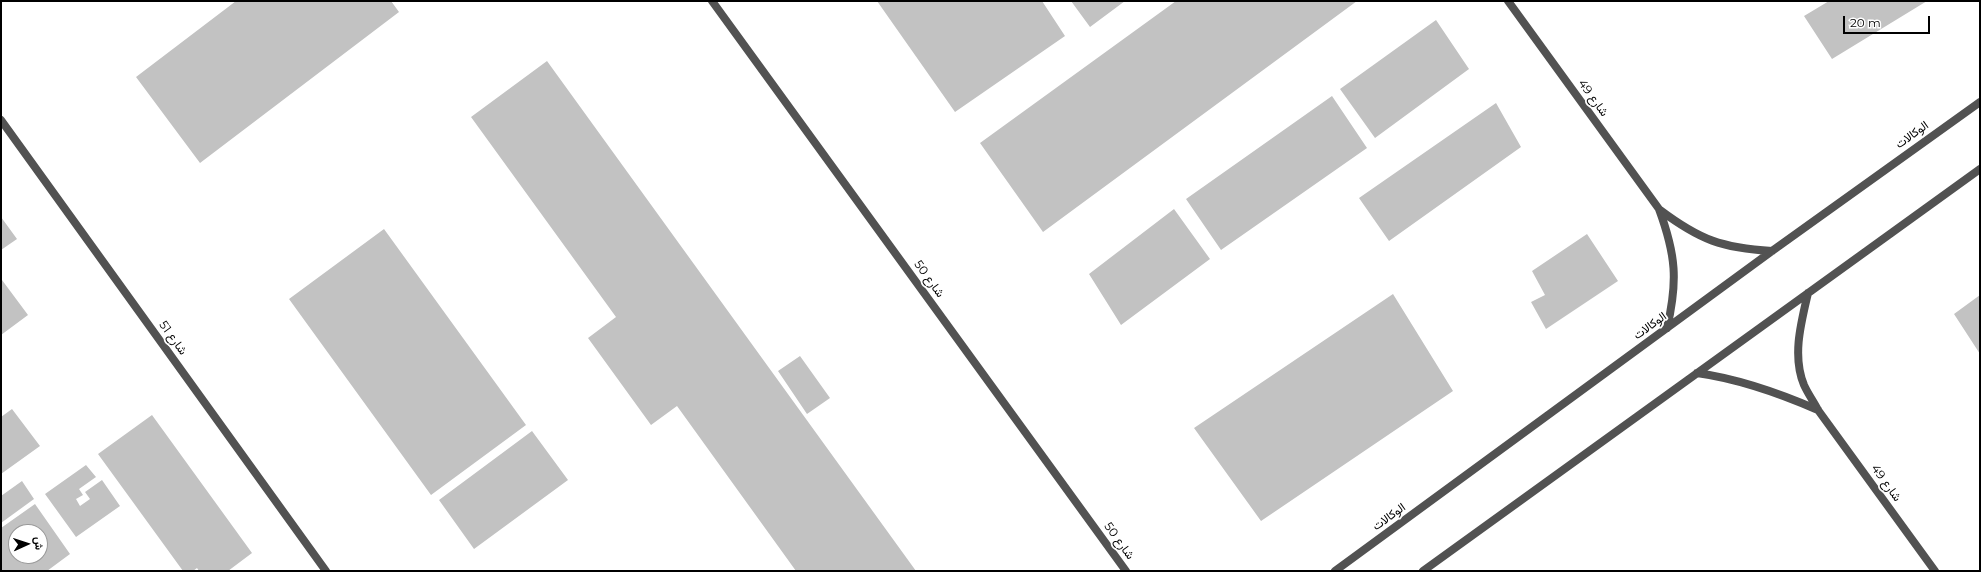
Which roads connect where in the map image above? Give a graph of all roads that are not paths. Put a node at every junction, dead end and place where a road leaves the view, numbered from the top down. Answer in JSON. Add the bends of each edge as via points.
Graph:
{"nodes":[{"id":1,"x":712,"y":1,"type":"edge"},
{"id":2,"x":1508,"y":1,"type":"edge"},
{"id":3,"x":1980,"y":102,"type":"edge"},
{"id":4,"x":1,"y":120,"type":"edge"},
{"id":5,"x":1980,"y":169,"type":"edge"},
{"id":6,"x":1659,"y":209,"type":"junction"},
{"id":7,"x":1772,"y":251,"type":"junction"},
{"id":8,"x":1808,"y":294,"type":"junction"},
{"id":9,"x":1667,"y":328,"type":"junction"},
{"id":10,"x":1697,"y":373,"type":"junction"},
{"id":11,"x":1818,"y":410,"type":"junction"},
{"id":12,"x":326,"y":571,"type":"edge"},
{"id":13,"x":1126,"y":571,"type":"edge"},
{"id":14,"x":1336,"y":571,"type":"edge"},
{"id":15,"x":1423,"y":571,"type":"edge"},
{"id":16,"x":1935,"y":571,"type":"edge"}],
"edges":[{"from":1,"to":13,"type":"street","name":"شارع 50"},
{"from":2,"to":6,"type":"street","name":"شارع 49"},
{"from":3,"to":7,"type":"street","name":"الوكالات"},
{"from":4,"to":12,"type":"street","name":"شارع 51"},
{"from":5,"to":8,"type":"street"},
{"from":6,"to":7,"type":"street","name":"شارع 49","via":[[1684,228],[1712,242],[1741,249]]},
{"from":6,"to":9,"type":"street","name":"شارع 49","via":[[1670,238],[1675,268],[1674,299]]},
{"from":7,"to":9,"type":"street","name":"الوكالات"},
{"from":8,"to":10,"type":"street"},
{"from":8,"to":11,"type":"street","name":"شارع 49","via":[[1800,325],[1798,358],[1804,385]]},
{"from":9,"to":14,"type":"street","name":"الوكالات"},
{"from":10,"to":11,"type":"street","name":"شارع 49","via":[[1729,377],[1788,396]]},
{"from":10,"to":15,"type":"street"},
{"from":11,"to":16,"type":"street","name":"شارع 49"}]}
